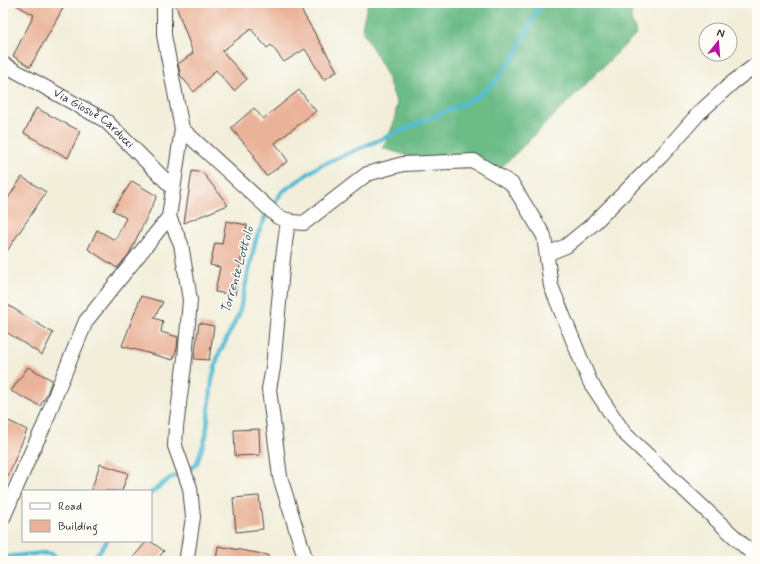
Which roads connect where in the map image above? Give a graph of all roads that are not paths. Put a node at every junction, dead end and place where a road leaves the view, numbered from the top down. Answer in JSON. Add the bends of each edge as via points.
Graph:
{"nodes":[{"id":1,"x":164,"y":3,"type":"edge"},
{"id":2,"x":3,"y":64,"type":"edge"},
{"id":3,"x":757,"y":64,"type":"edge"},
{"id":4,"x":182,"y":129,"type":"junction"},
{"id":5,"x":173,"y":188,"type":"junction"},
{"id":6,"x":169,"y":217,"type":"junction"},
{"id":7,"x":283,"y":219,"type":"junction"},
{"id":8,"x":547,"y":254,"type":"junction"},
{"id":9,"x":3,"y":518,"type":"edge"},
{"id":10,"x":757,"y":558,"type":"edge"},
{"id":11,"x":186,"y":561,"type":"edge"},
{"id":12,"x":306,"y":561,"type":"edge"}],
"edges":[{"from":1,"to":4,"type":"street","via":[[164,35]]},
{"from":2,"to":5,"type":"street","name":"Via Giosuè Carducci","via":[[106,121]]},
{"from":3,"to":8,"type":"street","via":[[699,113],[662,155],[593,224],[566,246]]},
{"from":4,"to":5,"type":"street"},
{"from":4,"to":7,"type":"street"},
{"from":5,"to":6,"type":"street"},
{"from":6,"to":9,"type":"street","via":[[86,321],[44,426]]},
{"from":6,"to":11,"type":"street","via":[[181,244],[190,300],[175,446],[190,488],[193,517]]},
{"from":7,"to":8,"type":"street","via":[[304,223],[367,174],[402,164],[474,161],[512,184],[544,236]]},
{"from":7,"to":12,"type":"street","via":[[283,258],[269,389],[280,477]]},
{"from":8,"to":10,"type":"street","via":[[551,286],[590,382],[624,433]]}]}
